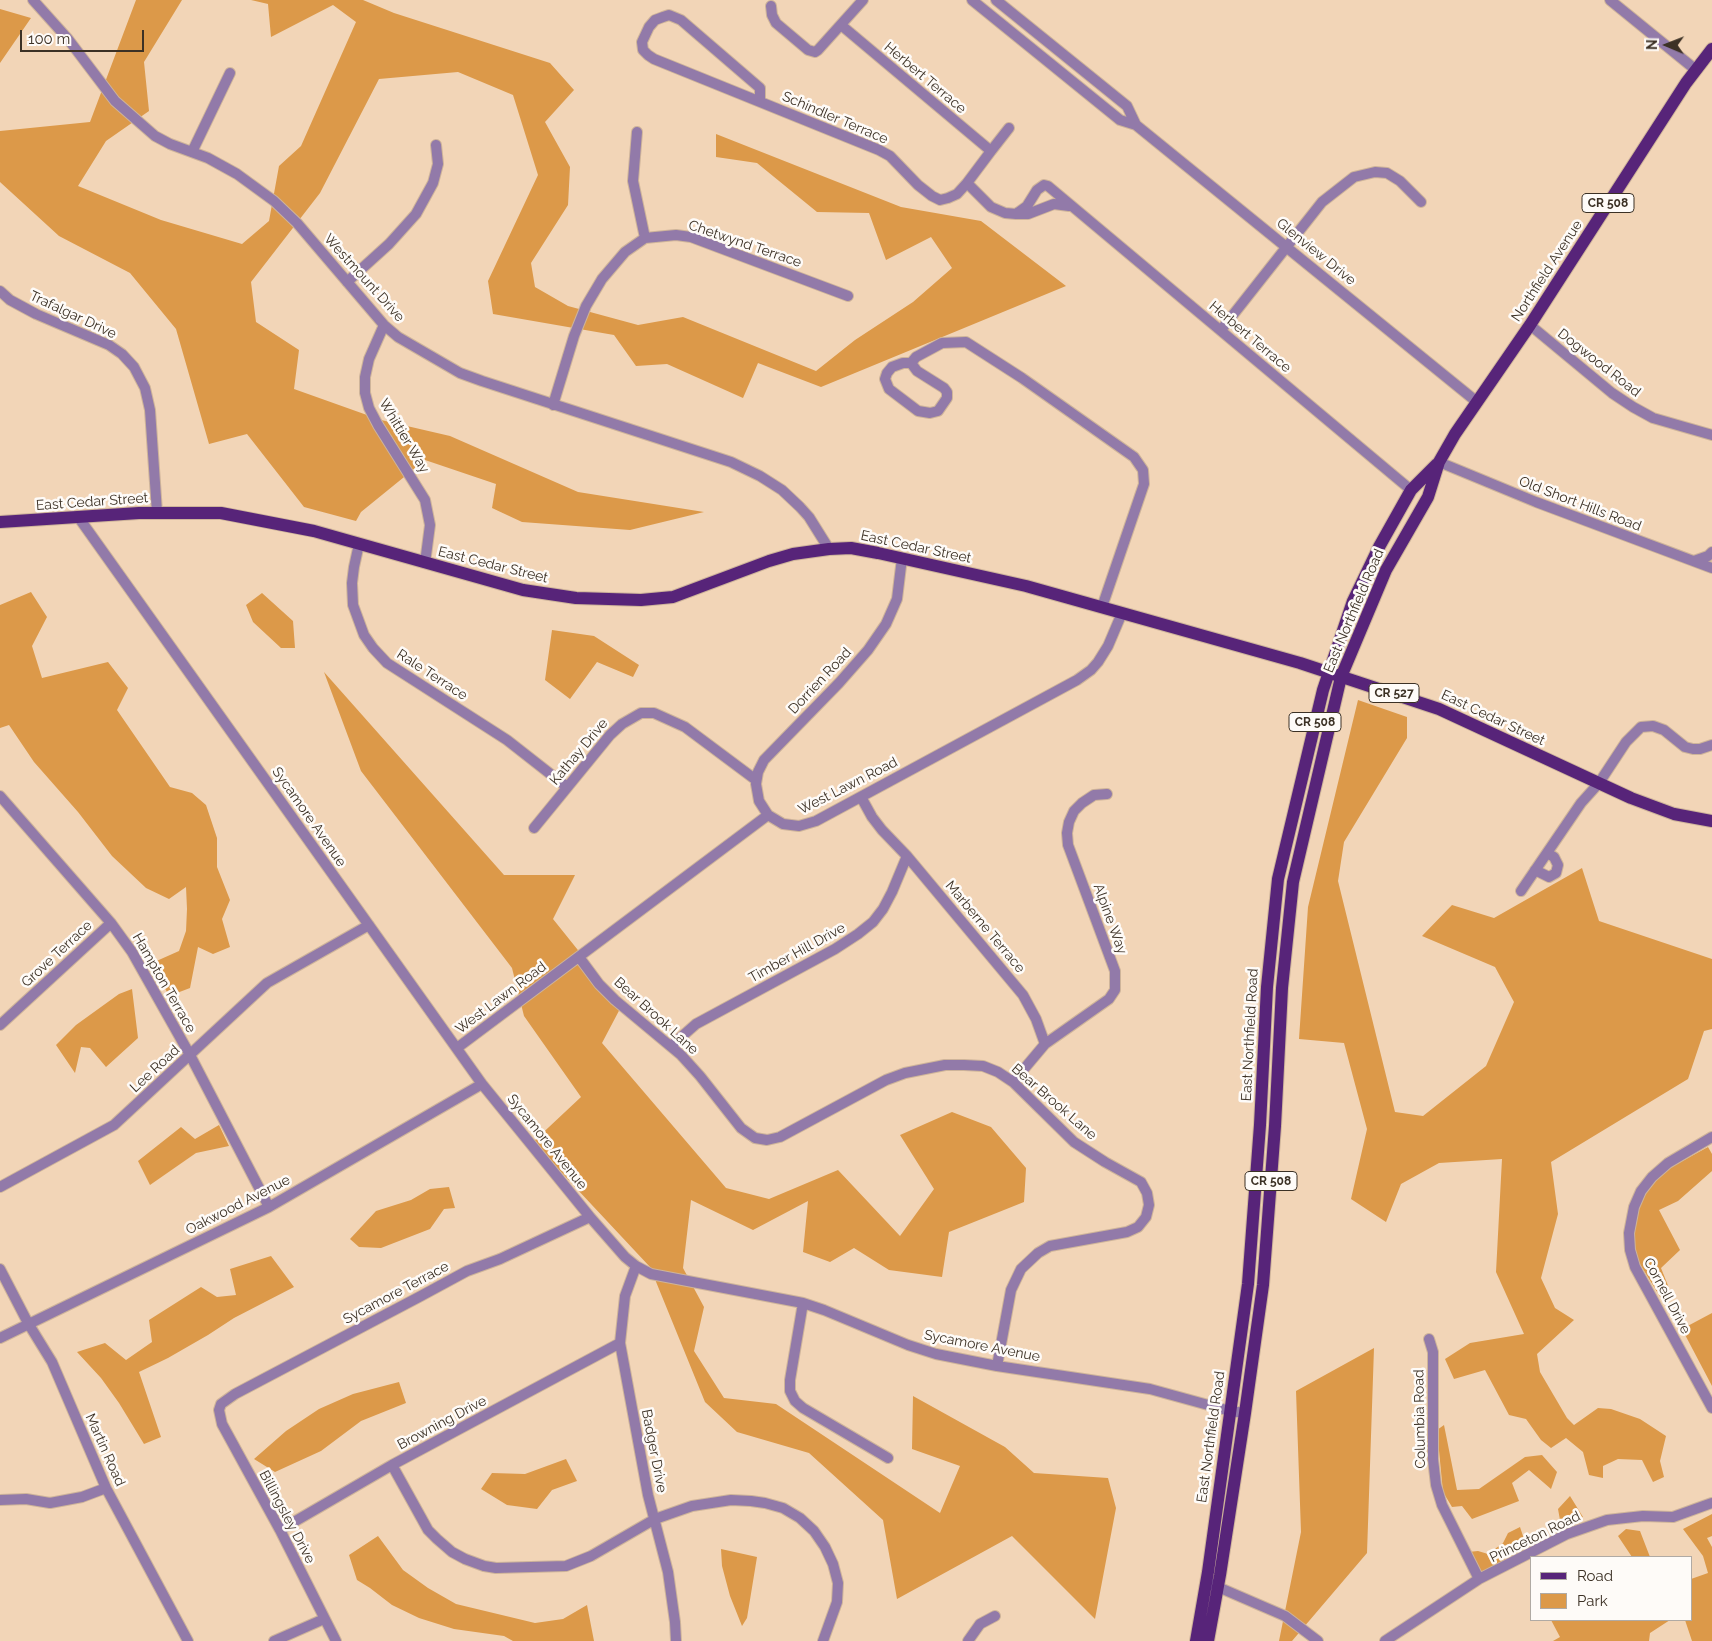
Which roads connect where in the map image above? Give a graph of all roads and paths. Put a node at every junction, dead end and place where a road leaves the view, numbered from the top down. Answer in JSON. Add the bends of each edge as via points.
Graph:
{"nodes":[{"id":1,"x":33,"y":0,"type":"edge"},
{"id":2,"x":863,"y":0,"type":"edge"},
{"id":3,"x":972,"y":0,"type":"edge"},
{"id":4,"x":996,"y":0,"type":"edge"},
{"id":5,"x":1610,"y":0,"type":"edge"},
{"id":6,"x":771,"y":6,"type":"dead end"},
{"id":7,"x":841,"y":25,"type":"junction"},
{"id":8,"x":1712,"y":49,"type":"edge"},
{"id":9,"x":1696,"y":70,"type":"junction"},
{"id":10,"x":230,"y":73,"type":"dead end"},
{"id":11,"x":760,"y":101,"type":"junction"},
{"id":12,"x":1136,"y":125,"type":"junction"},
{"id":13,"x":1009,"y":128,"type":"dead end"},
{"id":14,"x":637,"y":132,"type":"dead end"},
{"id":15,"x":436,"y":145,"type":"dead end"},
{"id":16,"x":192,"y":152,"type":"junction"},
{"id":17,"x":991,"y":152,"type":"junction"},
{"id":18,"x":968,"y":184,"type":"junction"},
{"id":19,"x":1421,"y":202,"type":"dead end"},
{"id":20,"x":1070,"y":206,"type":"junction"},
{"id":21,"x":1016,"y":214,"type":"junction"},
{"id":22,"x":645,"y":238,"type":"junction"},
{"id":23,"x":1287,"y":246,"type":"junction"},
{"id":24,"x":347,"y":282,"type":"junction"},
{"id":25,"x":0,"y":291,"type":"edge"},
{"id":26,"x":848,"y":296,"type":"dead end"},
{"id":27,"x":384,"y":325,"type":"junction"},
{"id":28,"x":1530,"y":325,"type":"junction"},
{"id":29,"x":1221,"y":330,"type":"junction"},
{"id":30,"x":912,"y":363,"type":"junction"},
{"id":31,"x":1477,"y":402,"type":"junction"},
{"id":32,"x":553,"y":405,"type":"junction"},
{"id":33,"x":1455,"y":434,"type":"joint"},
{"id":34,"x":1712,"y":434,"type":"edge"},
{"id":35,"x":1439,"y":462,"type":"junction"},
{"id":36,"x":1411,"y":490,"type":"junction"},
{"id":37,"x":157,"y":512,"type":"junction"},
{"id":38,"x":79,"y":518,"type":"junction"},
{"id":39,"x":0,"y":522,"type":"edge"},
{"id":40,"x":360,"y":544,"type":"junction"},
{"id":41,"x":1397,"y":548,"type":"junction"},
{"id":42,"x":829,"y":549,"type":"junction"},
{"id":43,"x":1712,"y":552,"type":"edge"},
{"id":44,"x":902,"y":558,"type":"junction"},
{"id":45,"x":1694,"y":561,"type":"junction"},
{"id":46,"x":425,"y":563,"type":"junction"},
{"id":47,"x":1712,"y":568,"type":"edge"},
{"id":48,"x":1102,"y":607,"type":"junction"},
{"id":49,"x":1122,"y":612,"type":"junction"},
{"id":50,"x":1328,"y":672,"type":"junction"},
{"id":51,"x":1341,"y":677,"type":"junction"},
{"id":52,"x":1712,"y":746,"type":"edge"},
{"id":53,"x":756,"y":780,"type":"junction"},
{"id":54,"x":1599,"y":783,"type":"junction"},
{"id":55,"x":567,"y":787,"type":"junction"},
{"id":56,"x":1107,"y":794,"type":"dead end"},
{"id":57,"x":0,"y":796,"type":"edge"},
{"id":58,"x":861,"y":797,"type":"junction"},
{"id":59,"x":768,"y":815,"type":"junction"},
{"id":60,"x":1712,"y":821,"type":"edge"},
{"id":61,"x":534,"y":828,"type":"dead end"},
{"id":62,"x":1547,"y":853,"type":"junction"},
{"id":63,"x":907,"y":856,"type":"junction"},
{"id":64,"x":1535,"y":870,"type":"junction"},
{"id":65,"x":1521,"y":891,"type":"dead end"},
{"id":66,"x":1276,"y":906,"type":"junction"},
{"id":67,"x":1290,"y":908,"type":"junction"},
{"id":68,"x":111,"y":923,"type":"junction"},
{"id":69,"x":369,"y":925,"type":"junction"},
{"id":70,"x":579,"y":957,"type":"junction"},
{"id":71,"x":0,"y":1025,"type":"edge"},
{"id":72,"x":1265,"y":1032,"type":"junction"},
{"id":73,"x":1280,"y":1033,"type":"junction"},
{"id":74,"x":1045,"y":1044,"type":"junction"},
{"id":75,"x":671,"y":1046,"type":"junction"},
{"id":76,"x":457,"y":1048,"type":"junction"},
{"id":77,"x":190,"y":1055,"type":"junction"},
{"id":78,"x":1013,"y":1082,"type":"junction"},
{"id":79,"x":482,"y":1084,"type":"junction"},
{"id":80,"x":1712,"y":1137,"type":"edge"},
{"id":81,"x":1272,"y":1159,"type":"junction"},
{"id":82,"x":1257,"y":1160,"type":"junction"},
{"id":83,"x":0,"y":1187,"type":"edge"},
{"id":84,"x":269,"y":1207,"type":"junction"},
{"id":85,"x":590,"y":1217,"type":"junction"},
{"id":86,"x":636,"y":1266,"type":"junction"},
{"id":87,"x":0,"y":1269,"type":"edge"},
{"id":88,"x":1248,"y":1284,"type":"junction"},
{"id":89,"x":1262,"y":1285,"type":"junction"},
{"id":90,"x":803,"y":1303,"type":"junction"},
{"id":91,"x":28,"y":1323,"type":"junction"},
{"id":92,"x":0,"y":1338,"type":"edge"},
{"id":93,"x":1429,"y":1339,"type":"dead end"},
{"id":94,"x":620,"y":1343,"type":"junction"},
{"id":95,"x":997,"y":1366,"type":"junction"},
{"id":96,"x":221,"y":1404,"type":"joint"},
{"id":97,"x":1712,"y":1408,"type":"edge"},
{"id":98,"x":1230,"y":1411,"type":"junction"},
{"id":99,"x":1245,"y":1413,"type":"junction"},
{"id":100,"x":888,"y":1458,"type":"dead end"},
{"id":101,"x":392,"y":1465,"type":"junction"},
{"id":102,"x":106,"y":1488,"type":"junction"},
{"id":103,"x":0,"y":1500,"type":"edge"},
{"id":104,"x":1712,"y":1503,"type":"edge"},
{"id":105,"x":655,"y":1519,"type":"junction"},
{"id":106,"x":280,"y":1530,"type":"junction"},
{"id":107,"x":1479,"y":1579,"type":"junction"},
{"id":108,"x":1211,"y":1584,"type":"junction"},
{"id":109,"x":995,"y":1616,"type":"dead end"},
{"id":110,"x":324,"y":1619,"type":"junction"},
{"id":111,"x":188,"y":1641,"type":"edge"},
{"id":112,"x":274,"y":1641,"type":"edge"},
{"id":113,"x":336,"y":1641,"type":"edge"},
{"id":114,"x":676,"y":1641,"type":"edge"},
{"id":115,"x":823,"y":1641,"type":"edge"},
{"id":116,"x":968,"y":1641,"type":"edge"},
{"id":117,"x":1196,"y":1641,"type":"edge"},
{"id":118,"x":1208,"y":1641,"type":"edge"},
{"id":119,"x":1318,"y":1641,"type":"edge"},
{"id":120,"x":1385,"y":1641,"type":"edge"}],
"edges":[{"from":1,"to":16,"type":"street","name":"Westmount Drive","via":[[68,39],[115,101],[155,136]]},
{"from":2,"to":7,"type":"street"},
{"from":3,"to":12,"type":"street","name":"Glenview Drive","via":[[1120,120]]},
{"from":4,"to":12,"type":"street","name":"Glenview Drive","via":[[1127,106]]},
{"from":5,"to":9,"type":"street"},
{"from":6,"to":7,"type":"street","via":[[776,23],[811,52],[818,50]]},
{"from":7,"to":17,"type":"street","name":"Herbert Terrace"},
{"from":8,"to":9,"type":"main road","name":"Northfield Avenue","number":"CR 508"},
{"from":9,"to":28,"type":"main road","name":"Northfield Avenue","number":"CR 508"},
{"from":10,"to":16,"type":"street"},
{"from":11,"to":11,"type":"street","name":"Schindler Terrace","via":[[654,59],[643,50],[642,42],[649,27],[663,17],[680,20],[760,88]]},
{"from":11,"to":18,"type":"street","name":"Schindler Terrace","via":[[880,150],[925,192],[940,200],[957,194]]},
{"from":12,"to":23,"type":"street","name":"Glenview Drive"},
{"from":13,"to":17,"type":"street"},
{"from":14,"to":22,"type":"street","via":[[633,181]]},
{"from":15,"to":24,"type":"street","via":[[438,164],[433,184],[416,214],[390,244]]},
{"from":16,"to":24,"type":"street","name":"Westmount Drive","via":[[236,174],[274,201]]},
{"from":17,"to":18,"type":"street"},
{"from":18,"to":21,"type":"street","via":[[991,207]]},
{"from":19,"to":23,"type":"street","via":[[1387,173],[1375,172],[1354,178],[1322,202]]},
{"from":20,"to":21,"type":"street","via":[[1054,204],[1032,213]]},
{"from":20,"to":21,"type":"street","name":"Herbert Terrace","via":[[1044,185]]},
{"from":20,"to":29,"type":"street","name":"Herbert Terrace"},
{"from":22,"to":26,"type":"street","name":"Chetwynd Terrace","via":[[691,237]]},
{"from":22,"to":32,"type":"street","via":[[625,252],[602,279],[586,306]]},
{"from":23,"to":29,"type":"street"},
{"from":23,"to":31,"type":"street","name":"Glenview Drive"},
{"from":24,"to":27,"type":"street","name":"Westmount Drive"},
{"from":25,"to":37,"type":"street","name":"Trafalgar Drive","via":[[36,314],[109,345],[134,367],[145,388],[150,410]]},
{"from":27,"to":32,"type":"street","name":"Westmount Drive","via":[[415,348],[460,373]]},
{"from":27,"to":46,"type":"street","name":"Whittier Way","via":[[369,359],[365,394],[378,424],[426,500],[430,525]]},
{"from":28,"to":31,"type":"main road","name":"Northfield Avenue","number":"CR 508"},
{"from":28,"to":34,"type":"street","name":"Dogwood Road","via":[[1633,408],[1653,418]]},
{"from":29,"to":36,"type":"street","name":"Herbert Terrace"},
{"from":30,"to":30,"type":"street","via":[[892,367],[887,373],[886,384],[918,411],[938,411],[948,398],[947,392],[917,371]]},
{"from":30,"to":48,"type":"street","via":[[916,356],[942,343],[966,342],[1134,457],[1143,470],[1144,484]]},
{"from":31,"to":33,"type":"main road","name":"Northfield Avenue","number":"CR 508"},
{"from":32,"to":42,"type":"street","name":"Westmount Drive","via":[[731,462],[760,476],[782,490],[810,517]]},
{"from":33,"to":35,"type":"main road","name":"East Northfield Road","number":"CR 508"},
{"from":35,"to":36,"type":"main road","name":"East Northfield Road","number":"CR 508"},
{"from":35,"to":41,"type":"main road","name":"East Northfield Road","number":"CR 508","via":[[1428,496]]},
{"from":35,"to":45,"type":"street","name":"Old Short Hills Road"},
{"from":36,"to":41,"type":"main road","via":[[1418,500],[1395,540]]},
{"from":36,"to":50,"type":"main road","name":"East Northfield Road","number":"CR 508","via":[[1385,534],[1357,593]]},
{"from":37,"to":38,"type":"main road","name":"East Cedar Street","number":"CR 527"},
{"from":37,"to":40,"type":"main road","name":"East Cedar Street","number":"CR 527","via":[[221,513],[314,531]]},
{"from":38,"to":39,"type":"main road","name":"East Cedar Street","number":"CR 527"},
{"from":38,"to":69,"type":"street","name":"Sycamore Avenue"},
{"from":40,"to":46,"type":"main road","name":"East Cedar Street","number":"CR 527"},
{"from":40,"to":55,"type":"street","name":"Rale Terrace","via":[[352,583],[353,605],[364,635],[373,648],[387,663],[507,740]]},
{"from":41,"to":51,"type":"main road","name":"East Northfield Road","number":"CR 508"},
{"from":42,"to":44,"type":"main road","name":"East Cedar Street","number":"CR 527","via":[[851,548]]},
{"from":42,"to":46,"type":"main road","name":"East Cedar Street","number":"CR 527","via":[[769,561],[672,597],[641,600],[576,598],[523,590]]},
{"from":43,"to":45,"type":"street"},
{"from":44,"to":48,"type":"main road","name":"East Cedar Street","number":"CR 527"},
{"from":44,"to":53,"type":"street","name":"Dorrien Road","via":[[896,599],[886,624],[839,683],[764,760]]},
{"from":45,"to":47,"type":"street","name":"Old Short Hills Road"},
{"from":48,"to":49,"type":"main road","name":"East Cedar Street","number":"CR 527"},
{"from":49,"to":50,"type":"main road","name":"East Cedar Street","number":"CR 527"},
{"from":49,"to":58,"type":"street","name":"West Lawn Road","via":[[1108,646],[1090,670],[1077,680]]},
{"from":50,"to":51,"type":"main road","name":"East Cedar Street","number":"CR 527"},
{"from":50,"to":66,"type":"main road","name":"East Northfield Road","number":"CR 508","via":[[1278,879]]},
{"from":51,"to":54,"type":"main road","name":"East Cedar Street","number":"CR 527","via":[[1439,709]]},
{"from":51,"to":67,"type":"main road","name":"East Northfield Road","number":"CR 508","via":[[1293,882]]},
{"from":52,"to":54,"type":"street","via":[[1700,749],[1685,747],[1664,730],[1653,726],[1641,727],[1626,742]]},
{"from":53,"to":55,"type":"street","name":"Kathay Drive","via":[[685,727],[654,713],[641,713],[610,735]]},
{"from":53,"to":59,"type":"street","via":[[758,801]]},
{"from":54,"to":60,"type":"main road","name":"East Cedar Street","number":"CR 527","via":[[1674,814]]},
{"from":54,"to":62,"type":"street","via":[[1581,803]]},
{"from":55,"to":61,"type":"street","name":"Kathay Drive"},
{"from":56,"to":74,"type":"street","name":"Alpine Way","via":[[1094,795],[1082,803],[1074,811],[1067,833],[1068,844],[1115,971],[1114,990],[1109,999]]},
{"from":57,"to":68,"type":"street","name":"Hampton Terrace"},
{"from":58,"to":59,"type":"street","name":"West Lawn Road","via":[[808,825],[791,826]]},
{"from":58,"to":63,"type":"street","name":"Marberne Terrace","via":[[882,830]]},
{"from":59,"to":70,"type":"street","name":"West Lawn Road"},
{"from":62,"to":64,"type":"street"},
{"from":62,"to":64,"type":"street","via":[[1558,864],[1556,873],[1549,877]]},
{"from":63,"to":74,"type":"street","name":"Marberne Terrace","via":[[1023,995]]},
{"from":63,"to":75,"type":"street","name":"Timber Hill Drive","via":[[883,909],[866,928],[835,949],[696,1024]]},
{"from":64,"to":65,"type":"street"},
{"from":66,"to":67,"type":"main road"},
{"from":66,"to":72,"type":"main road","name":"East Northfield Road","number":"CR 508"},
{"from":67,"to":73,"type":"main road","name":"East Northfield Road","number":"CR 508"},
{"from":68,"to":71,"type":"street","name":"Grove Terrace"},
{"from":68,"to":77,"type":"street","name":"Hampton Terrace","via":[[145,973]]},
{"from":69,"to":76,"type":"street","name":"Sycamore Avenue"},
{"from":69,"to":77,"type":"street","name":"Lee Road","via":[[267,982]]},
{"from":70,"to":75,"type":"street","name":"Bear Brook Lane","via":[[615,1000]]},
{"from":70,"to":76,"type":"street","name":"West Lawn Road"},
{"from":72,"to":73,"type":"main road"},
{"from":72,"to":82,"type":"main road","name":"East Northfield Road","number":"CR 508"},
{"from":73,"to":81,"type":"main road","name":"East Northfield Road","number":"CR 508"},
{"from":74,"to":78,"type":"street"},
{"from":75,"to":78,"type":"street","name":"Bear Brook Lane","via":[[700,1076],[741,1128],[761,1140],[780,1136],[886,1080],[925,1068],[964,1064],[983,1066]]},
{"from":76,"to":79,"type":"street","name":"Sycamore Avenue"},
{"from":77,"to":83,"type":"street","name":"Lee Road","via":[[114,1125]]},
{"from":77,"to":84,"type":"street","name":"Hampton Terrace"},
{"from":78,"to":95,"type":"street","name":"Bear Brook Lane","via":[[1074,1142],[1141,1182],[1149,1205],[1142,1222],[1133,1230],[1050,1246],[1029,1261],[1011,1290]]},
{"from":79,"to":84,"type":"street","name":"Oakwood Avenue"},
{"from":79,"to":85,"type":"street","name":"Sycamore Avenue"},
{"from":80,"to":97,"type":"street","name":"Cornell Drive","via":[[1668,1163],[1652,1177],[1634,1207],[1629,1233],[1636,1267]]},
{"from":81,"to":82,"type":"main road"},
{"from":81,"to":89,"type":"main road","name":"East Northfield Road","number":"CR 508"},
{"from":82,"to":88,"type":"main road","name":"East Northfield Road","number":"CR 508"},
{"from":84,"to":91,"type":"street","name":"Oakwood Avenue"},
{"from":85,"to":86,"type":"street","name":"Sycamore Avenue"},
{"from":85,"to":96,"type":"street","name":"Sycamore Terrace","via":[[500,1260],[467,1271]]},
{"from":86,"to":90,"type":"street","name":"Sycamore Avenue","via":[[651,1274]]},
{"from":86,"to":94,"type":"street","name":"Badger Drive","via":[[625,1296]]},
{"from":87,"to":91,"type":"street","name":"Martin Road"},
{"from":88,"to":89,"type":"main road"},
{"from":88,"to":98,"type":"main road","name":"East Northfield Road","number":"CR 508"},
{"from":89,"to":99,"type":"main road","name":"East Northfield Road","number":"CR 508"},
{"from":90,"to":95,"type":"street","name":"Sycamore Avenue","via":[[908,1345]]},
{"from":90,"to":100,"type":"street","via":[[790,1380],[790,1391],[795,1401]]},
{"from":91,"to":92,"type":"street","name":"Oakwood Avenue"},
{"from":91,"to":102,"type":"street","name":"Martin Road","via":[[52,1362]]},
{"from":93,"to":107,"type":"street","name":"Columbia Road","via":[[1433,1352],[1436,1485],[1442,1505]]},
{"from":94,"to":101,"type":"street","name":"Browning Drive"},
{"from":94,"to":105,"type":"street","name":"Badger Drive"},
{"from":95,"to":98,"type":"street","name":"Sycamore Avenue","via":[[1150,1389]]},
{"from":96,"to":106,"type":"street","name":"Billingsley Drive","via":[[222,1424]]},
{"from":98,"to":99,"type":"street","name":"Sycamore Avenue"},
{"from":98,"to":108,"type":"main road","name":"East Northfield Road","number":"CR 508","via":[[1208,1572]]},
{"from":99,"to":108,"type":"main road","name":"East Northfield Road","number":"CR 508"},
{"from":101,"to":105,"type":"street","via":[[428,1530],[452,1552],[484,1566],[566,1566],[591,1556]]},
{"from":101,"to":106,"type":"street","name":"Browning Drive"},
{"from":102,"to":103,"type":"street","via":[[50,1503],[26,1499]]},
{"from":102,"to":111,"type":"street","name":"Martin Road"},
{"from":104,"to":107,"type":"street","name":"Princeton Road","via":[[1673,1517],[1607,1520],[1566,1534]]},
{"from":105,"to":114,"type":"street","name":"Badger Drive","via":[[668,1572]]},
{"from":105,"to":115,"type":"street","via":[[692,1506],[731,1500],[774,1505],[800,1518],[820,1538],[836,1573],[838,1602]]},
{"from":106,"to":110,"type":"street","name":"Billingsley Drive"},
{"from":107,"to":120,"type":"street","name":"Princeton Road"},
{"from":108,"to":117,"type":"main road","name":"East Northfield Road","number":"CR 508"},
{"from":108,"to":118,"type":"main road","name":"East Northfield Road","number":"CR 508"},
{"from":108,"to":119,"type":"street","via":[[1285,1616]]},
{"from":109,"to":116,"type":"street","via":[[980,1624]]},
{"from":110,"to":112,"type":"street"},
{"from":110,"to":113,"type":"street","name":"Billingsley Drive"}]}
